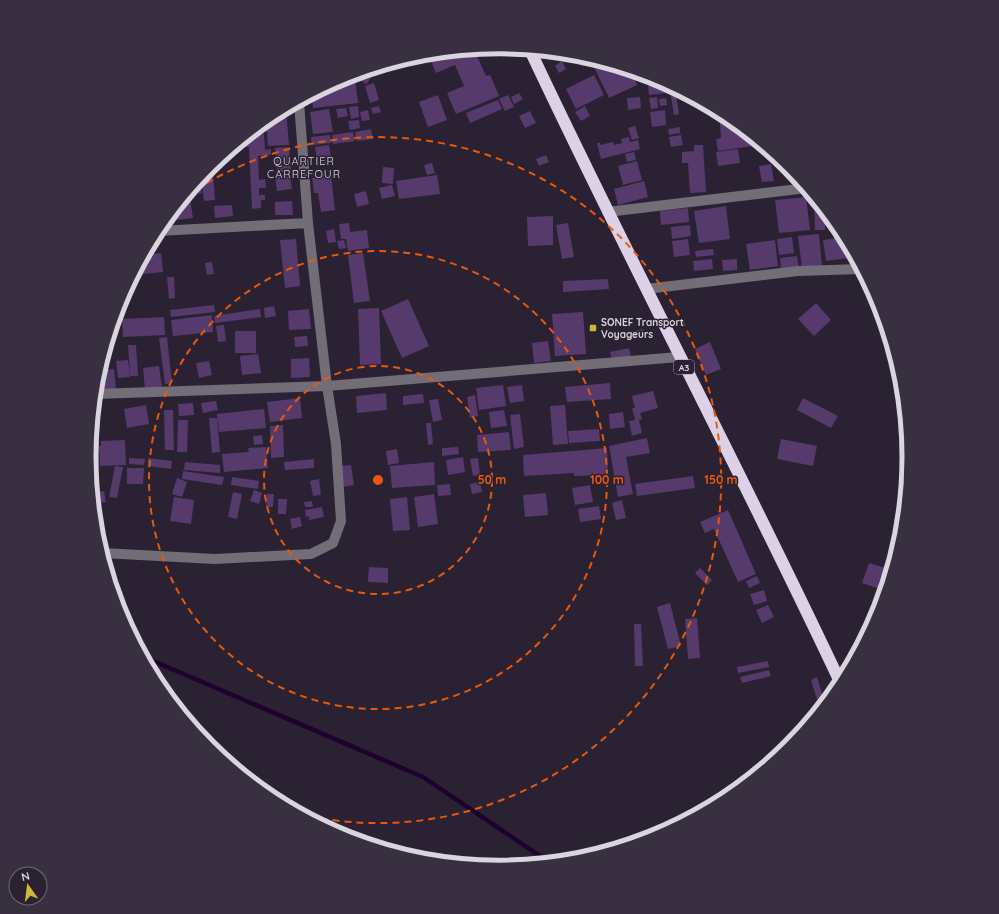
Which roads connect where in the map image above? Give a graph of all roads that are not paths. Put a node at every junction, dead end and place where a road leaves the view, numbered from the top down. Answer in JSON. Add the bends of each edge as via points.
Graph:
{"nodes":[{"id":1,"x":533,"y":56,"type":"edge"},
{"id":2,"x":299,"y":107,"type":"edge"},
{"id":3,"x":800,"y":189,"type":"edge"},
{"id":4,"x":607,"y":212,"type":"junction"},
{"id":5,"x":308,"y":223,"type":"junction"},
{"id":6,"x":166,"y":231,"type":"edge"},
{"id":7,"x":856,"y":269,"type":"edge"},
{"id":8,"x":646,"y":289,"type":"junction"},
{"id":9,"x":679,"y":357,"type":"junction"},
{"id":10,"x":327,"y":386,"type":"junction"},
{"id":11,"x":102,"y":394,"type":"edge"},
{"id":12,"x":108,"y":553,"type":"edge"},
{"id":13,"x":838,"y":677,"type":"edge"}],
"edges":[{"from":1,"to":4,"type":"highway","number":"A3"},
{"from":2,"to":5,"type":"street"},
{"from":3,"to":4,"type":"street"},
{"from":4,"to":8,"type":"highway","number":"A3"},
{"from":5,"to":6,"type":"street"},
{"from":5,"to":10,"type":"street"},
{"from":7,"to":8,"type":"street","via":[[798,271]]},
{"from":8,"to":9,"type":"highway","number":"A3"},
{"from":9,"to":10,"type":"street"},
{"from":9,"to":13,"type":"highway","number":"A3"},
{"from":10,"to":11,"type":"street"},
{"from":10,"to":12,"type":"street","via":[[336,444],[341,521],[333,543],[311,554],[215,559]]}]}
